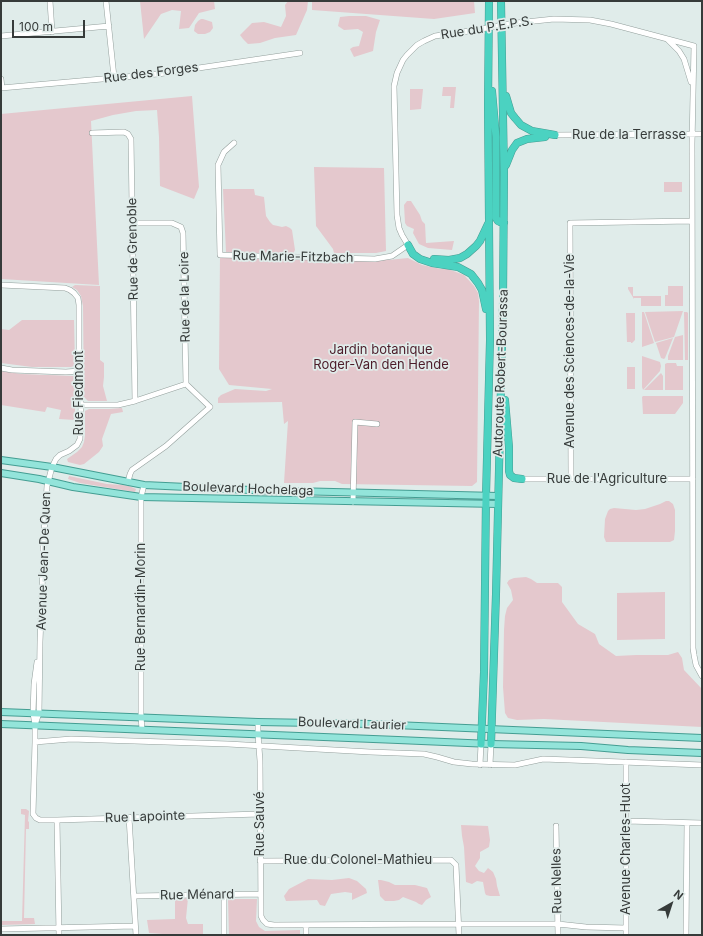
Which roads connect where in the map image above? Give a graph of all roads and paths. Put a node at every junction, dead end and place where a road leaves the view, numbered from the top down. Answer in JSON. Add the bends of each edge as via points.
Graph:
{"nodes":[{"id":1,"x":50,"y":1,"type":"edge"},
{"id":2,"x":106,"y":1,"type":"edge"},
{"id":3,"x":485,"y":1,"type":"edge"},
{"id":4,"x":488,"y":1,"type":"edge"},
{"id":5,"x":501,"y":3,"type":"edge"},
{"id":6,"x":108,"y":26,"type":"junction"},
{"id":7,"x":52,"y":32,"type":"junction"},
{"id":8,"x":1,"y":36,"type":"edge"},
{"id":9,"x":667,"y":39,"type":"junction"},
{"id":10,"x":489,"y":51,"type":"junction"},
{"id":11,"x":300,"y":53,"type":"dead end"},
{"id":12,"x":503,"y":72,"type":"junction"},
{"id":13,"x":114,"y":77,"type":"junction"},
{"id":14,"x":1,"y":80,"type":"edge"},
{"id":15,"x":693,"y":86,"type":"junction"},
{"id":16,"x":1,"y":88,"type":"edge"},
{"id":17,"x":92,"y":134,"type":"dead end"},
{"id":18,"x":692,"y":134,"type":"junction"},
{"id":19,"x":702,"y":134,"type":"edge"},
{"id":20,"x":555,"y":135,"type":"junction"},
{"id":21,"x":234,"y":144,"type":"dead end"},
{"id":22,"x":504,"y":172,"type":"junction"},
{"id":23,"x":692,"y":221,"type":"junction"},
{"id":24,"x":133,"y":223,"type":"junction"},
{"id":25,"x":489,"y":223,"type":"junction"},
{"id":26,"x":504,"y":223,"type":"junction"},
{"id":27,"x":408,"y":245,"type":"junction"},
{"id":28,"x":1,"y":285,"type":"edge"},
{"id":29,"x":502,"y":334,"type":"junction"},
{"id":30,"x":490,"y":340,"type":"junction"},
{"id":31,"x":1,"y":368,"type":"edge"},
{"id":32,"x":79,"y":371,"type":"junction"},
{"id":33,"x":186,"y":384,"type":"junction"},
{"id":34,"x":135,"y":401,"type":"junction"},
{"id":35,"x":81,"y":405,"type":"junction"},
{"id":36,"x":378,"y":424,"type":"dead end"},
{"id":37,"x":1,"y":460,"type":"edge"},
{"id":38,"x":52,"y":467,"type":"junction"},
{"id":39,"x":1,"y":473,"type":"edge"},
{"id":40,"x":522,"y":479,"type":"joint"},
{"id":41,"x":571,"y":479,"type":"junction"},
{"id":42,"x":693,"y":479,"type":"junction"},
{"id":43,"x":48,"y":480,"type":"junction"},
{"id":44,"x":128,"y":482,"type":"junction"},
{"id":45,"x":144,"y":485,"type":"junction"},
{"id":46,"x":353,"y":492,"type":"junction"},
{"id":47,"x":486,"y":496,"type":"junction"},
{"id":48,"x":498,"y":496,"type":"junction"},
{"id":49,"x":142,"y":497,"type":"junction"},
{"id":50,"x":353,"y":502,"type":"junction"},
{"id":51,"x":486,"y":504,"type":"junction"},
{"id":52,"x":498,"y":504,"type":"junction"},
{"id":53,"x":702,"y":676,"type":"edge"},
{"id":54,"x":1,"y":712,"type":"edge"},
{"id":55,"x":36,"y":713,"type":"junction"},
{"id":56,"x":141,"y":717,"type":"junction"},
{"id":57,"x":258,"y":722,"type":"junction"},
{"id":58,"x":1,"y":724,"type":"edge"},
{"id":59,"x":35,"y":725,"type":"junction"},
{"id":60,"x":142,"y":729,"type":"junction"},
{"id":61,"x":482,"y":729,"type":"junction"},
{"id":62,"x":492,"y":730,"type":"junction"},
{"id":63,"x":258,"y":734,"type":"junction"},
{"id":64,"x":702,"y":738,"type":"edge"},
{"id":65,"x":35,"y":742,"type":"junction"},
{"id":66,"x":481,"y":744,"type":"junction"},
{"id":67,"x":491,"y":744,"type":"junction"},
{"id":68,"x":259,"y":746,"type":"junction"},
{"id":69,"x":702,"y":752,"type":"edge"},
{"id":70,"x":626,"y":762,"type":"junction"},
{"id":71,"x":480,"y":765,"type":"junction"},
{"id":72,"x":490,"y":765,"type":"junction"},
{"id":73,"x":702,"y":765,"type":"edge"},
{"id":74,"x":33,"y":814,"type":"joint"},
{"id":75,"x":260,"y":814,"type":"junction"},
{"id":76,"x":129,"y":817,"type":"junction"},
{"id":77,"x":57,"y":820,"type":"junction"},
{"id":78,"x":626,"y":821,"type":"junction"},
{"id":79,"x":687,"y":823,"type":"junction"},
{"id":80,"x":702,"y":823,"type":"edge"},
{"id":81,"x":556,"y":826,"type":"dead end"},
{"id":82,"x":260,"y":861,"type":"junction"},
{"id":83,"x":224,"y":894,"type":"junction"},
{"id":84,"x":260,"y":894,"type":"junction"},
{"id":85,"x":134,"y":896,"type":"junction"},
{"id":86,"x":458,"y":924,"type":"junction"},
{"id":87,"x":558,"y":924,"type":"junction"},
{"id":88,"x":306,"y":925,"type":"junction"},
{"id":89,"x":135,"y":926,"type":"junction"},
{"id":90,"x":59,"y":928,"type":"junction"},
{"id":91,"x":626,"y":928,"type":"junction"},
{"id":92,"x":1,"y":929,"type":"edge"},
{"id":93,"x":59,"y":935,"type":"edge"},
{"id":94,"x":136,"y":935,"type":"edge"},
{"id":95,"x":224,"y":935,"type":"edge"},
{"id":96,"x":306,"y":935,"type":"edge"},
{"id":97,"x":459,"y":935,"type":"edge"},
{"id":98,"x":558,"y":935,"type":"edge"},
{"id":99,"x":626,"y":935,"type":"edge"},
{"id":100,"x":686,"y":935,"type":"edge"}],
"edges":[{"from":1,"to":7,"type":"street"},
{"from":2,"to":6,"type":"street"},
{"from":3,"to":10,"type":"highway"},
{"from":4,"to":10,"type":"highway","name":"Autoroute Robert-Bourassa"},
{"from":5,"to":12,"type":"highway","name":"Autoroute Robert-Bourassa"},
{"from":6,"to":7,"type":"street"},
{"from":6,"to":13,"type":"street"},
{"from":7,"to":8,"type":"street"},
{"from":9,"to":15,"type":"street","via":[[684,59]]},
{"from":9,"to":15,"type":"street","name":"Rue du P.E.P.S.","via":[[694,46]]},
{"from":9,"to":27,"type":"street","name":"Rue du P.E.P.S.","bridge":true,"via":[[590,20],[554,19],[435,36],[417,45],[403,60],[394,86],[396,214],[399,228]]},
{"from":10,"to":25,"type":"highway","name":"Autoroute Robert-Bourassa"},
{"from":10,"to":26,"type":"highway","via":[[496,137],[496,218]]},
{"from":11,"to":13,"type":"street","name":"Rue des Forges","via":[[158,74]]},
{"from":12,"to":20,"type":"highway","via":[[507,100],[515,118],[532,131]]},
{"from":12,"to":22,"type":"highway","name":"Autoroute Robert-Bourassa"},
{"from":13,"to":16,"type":"street","name":"Rue des Forges"},
{"from":14,"to":16,"type":"street"},
{"from":15,"to":18,"type":"street"},
{"from":17,"to":24,"type":"street","name":"Rue de Grenoble","via":[[124,132],[131,139]]},
{"from":18,"to":19,"type":"street","name":"Rue de la Terrasse"},
{"from":18,"to":20,"type":"street","name":"Rue de la Terrasse"},
{"from":18,"to":23,"type":"street"},
{"from":20,"to":22,"type":"highway","via":[[529,138],[517,144],[510,152]]},
{"from":21,"to":27,"type":"street","name":"Rue Marie-Fitzbach","via":[[224,152],[218,165],[220,255],[375,259],[392,256]]},
{"from":22,"to":26,"type":"highway","name":"Autoroute Robert-Bourassa"},
{"from":23,"to":41,"type":"street","name":"Avenue des Sciences-de-la-Vie","via":[[570,223]]},
{"from":23,"to":42,"type":"street"},
{"from":24,"to":33,"type":"street","name":"Rue de la Loire","via":[[172,223],[181,227],[183,233]]},
{"from":24,"to":34,"type":"street","name":"Rue de Grenoble"},
{"from":25,"to":27,"type":"highway","via":[[476,246],[460,258],[437,260],[422,255]]},
{"from":25,"to":30,"type":"highway","name":"Autoroute Robert-Bourassa"},
{"from":26,"to":29,"type":"highway","name":"Autoroute Robert-Bourassa"},
{"from":27,"to":30,"type":"highway","via":[[413,254],[420,259],[432,264],[458,267],[475,278],[482,290]]},
{"from":28,"to":32,"type":"street","name":"Rue Fiedmont","via":[[65,288],[74,293],[79,305]]},
{"from":29,"to":40,"type":"highway","via":[[509,447],[508,471],[514,478]]},
{"from":29,"to":48,"type":"highway","name":"Autoroute Robert-Bourassa"},
{"from":30,"to":47,"type":"highway","name":"Autoroute Robert-Bourassa"},
{"from":31,"to":32,"type":"street"},
{"from":32,"to":35,"type":"street","name":"Rue Fiedmont"},
{"from":33,"to":34,"type":"street"},
{"from":33,"to":44,"type":"street","via":[[210,407],[166,446],[132,470]]},
{"from":34,"to":35,"type":"street","via":[[118,405]]},
{"from":35,"to":38,"type":"street","name":"Rue Fiedmont","via":[[80,438],[77,445],[60,455]]},
{"from":36,"to":46,"type":"street","via":[[355,422]]},
{"from":37,"to":38,"type":"main road","name":"Boulevard Hochelaga"},
{"from":38,"to":43,"type":"street","name":"Rue Fiedmont"},
{"from":38,"to":44,"type":"main road","name":"Boulevard Hochelaga"},
{"from":39,"to":43,"type":"main road","name":"Boulevard Hochelaga"},
{"from":40,"to":41,"type":"street","name":"Rue de l'Agriculture"},
{"from":41,"to":42,"type":"street","name":"Rue de l'Agriculture"},
{"from":42,"to":53,"type":"street","via":[[694,655]]},
{"from":43,"to":49,"type":"main road","name":"Boulevard Hochelaga","via":[[73,487]]},
{"from":43,"to":55,"type":"street","name":"Avenue Jean-De Quen"},
{"from":44,"to":45,"type":"main road","name":"Boulevard Hochelaga"},
{"from":45,"to":46,"type":"main road","name":"Boulevard Hochelaga"},
{"from":45,"to":49,"type":"street","name":"Rue Bernardin-Morin"},
{"from":46,"to":47,"type":"main road","name":"Boulevard Hochelaga"},
{"from":46,"to":50,"type":"street"},
{"from":47,"to":48,"type":"main road","name":"Boulevard Hochelaga"},
{"from":47,"to":51,"type":"highway","name":"Autoroute Robert-Bourassa"},
{"from":48,"to":52,"type":"highway","name":"Autoroute Robert-Bourassa"},
{"from":49,"to":50,"type":"main road","name":"Boulevard Hochelaga"},
{"from":49,"to":56,"type":"street","name":"Rue Bernardin-Morin"},
{"from":50,"to":51,"type":"main road","name":"Boulevard Hochelaga"},
{"from":51,"to":52,"type":"main road","name":"Boulevard Hochelaga"},
{"from":51,"to":61,"type":"highway","name":"Autoroute Robert-Bourassa"},
{"from":52,"to":62,"type":"highway","name":"Autoroute Robert-Bourassa"},
{"from":54,"to":55,"type":"main road","name":"Boulevard Laurier"},
{"from":55,"to":56,"type":"main road","name":"Boulevard Laurier"},
{"from":55,"to":59,"type":"street","name":"Avenue Jean-De Quen"},
{"from":56,"to":57,"type":"main road","name":"Boulevard Laurier"},
{"from":56,"to":60,"type":"street","name":"Rue Bernardin-Morin"},
{"from":57,"to":61,"type":"main road","name":"Boulevard Laurier"},
{"from":57,"to":63,"type":"street","name":"Rue Sauvé"},
{"from":58,"to":59,"type":"main road","name":"Boulevard Laurier"},
{"from":59,"to":60,"type":"main road","name":"Boulevard Laurier"},
{"from":59,"to":65,"type":"street","name":"Avenue Jean-De Quen"},
{"from":60,"to":63,"type":"main road","name":"Boulevard Laurier"},
{"from":61,"to":62,"type":"main road","name":"Boulevard Laurier"},
{"from":61,"to":66,"type":"highway","name":"Autoroute Robert-Bourassa"},
{"from":62,"to":64,"type":"main road","name":"Boulevard Laurier"},
{"from":62,"to":67,"type":"highway","name":"Autoroute Robert-Bourassa"},
{"from":63,"to":66,"type":"main road","name":"Boulevard Laurier"},
{"from":63,"to":68,"type":"street","name":"Rue Sauvé"},
{"from":65,"to":68,"type":"street","name":"Boulevard Laurier","via":[[71,739]]},
{"from":65,"to":74,"type":"street","name":"Avenue Jean-De Quen"},
{"from":66,"to":67,"type":"main road","name":"Boulevard Laurier"},
{"from":66,"to":71,"type":"street"},
{"from":67,"to":69,"type":"main road","name":"Boulevard Laurier"},
{"from":67,"to":72,"type":"street"},
{"from":68,"to":71,"type":"street","name":"Boulevard Laurier","via":[[424,754],[454,762]]},
{"from":68,"to":75,"type":"street","name":"Rue Sauvé"},
{"from":70,"to":72,"type":"street","name":"Boulevard Laurier","via":[[543,759],[515,765]]},
{"from":70,"to":73,"type":"street","name":"Boulevard Laurier"},
{"from":70,"to":78,"type":"street","name":"Avenue Charles-Huot"},
{"from":71,"to":72,"type":"street","name":"Boulevard Laurier"},
{"from":74,"to":77,"type":"street","name":"Rue Lapointe","via":[[40,820]]},
{"from":75,"to":76,"type":"street","name":"Rue Lapointe"},
{"from":75,"to":82,"type":"street","name":"Rue Sauvé"},
{"from":76,"to":77,"type":"street","name":"Rue Lapointe"},
{"from":76,"to":85,"type":"street"},
{"from":77,"to":90,"type":"street"},
{"from":78,"to":79,"type":"street"},
{"from":78,"to":91,"type":"street","name":"Avenue Charles-Huot"},
{"from":79,"to":80,"type":"street"},
{"from":79,"to":100,"type":"street"},
{"from":81,"to":87,"type":"street","name":"Rue Nelles"},
{"from":82,"to":84,"type":"street","name":"Rue Sauvé"},
{"from":82,"to":86,"type":"street","name":"Rue du Colonel-Mathieu","via":[[451,860],[456,865]]},
{"from":83,"to":84,"type":"street","name":"Rue Ménard"},
{"from":83,"to":85,"type":"street","name":"Rue Ménard"},
{"from":83,"to":95,"type":"street"},
{"from":84,"to":88,"type":"street","name":"Rue Sauvé","via":[[261,916],[267,924]]},
{"from":85,"to":89,"type":"street"},
{"from":86,"to":87,"type":"street"},
{"from":86,"to":88,"type":"street"},
{"from":86,"to":97,"type":"street"},
{"from":87,"to":91,"type":"street"},
{"from":87,"to":98,"type":"street","name":"Rue Nelles"},
{"from":88,"to":96,"type":"street"},
{"from":89,"to":90,"type":"street"},
{"from":89,"to":94,"type":"street"},
{"from":90,"to":92,"type":"street"},
{"from":90,"to":93,"type":"street"},
{"from":91,"to":99,"type":"street","name":"Avenue Charles-Huot"}]}
